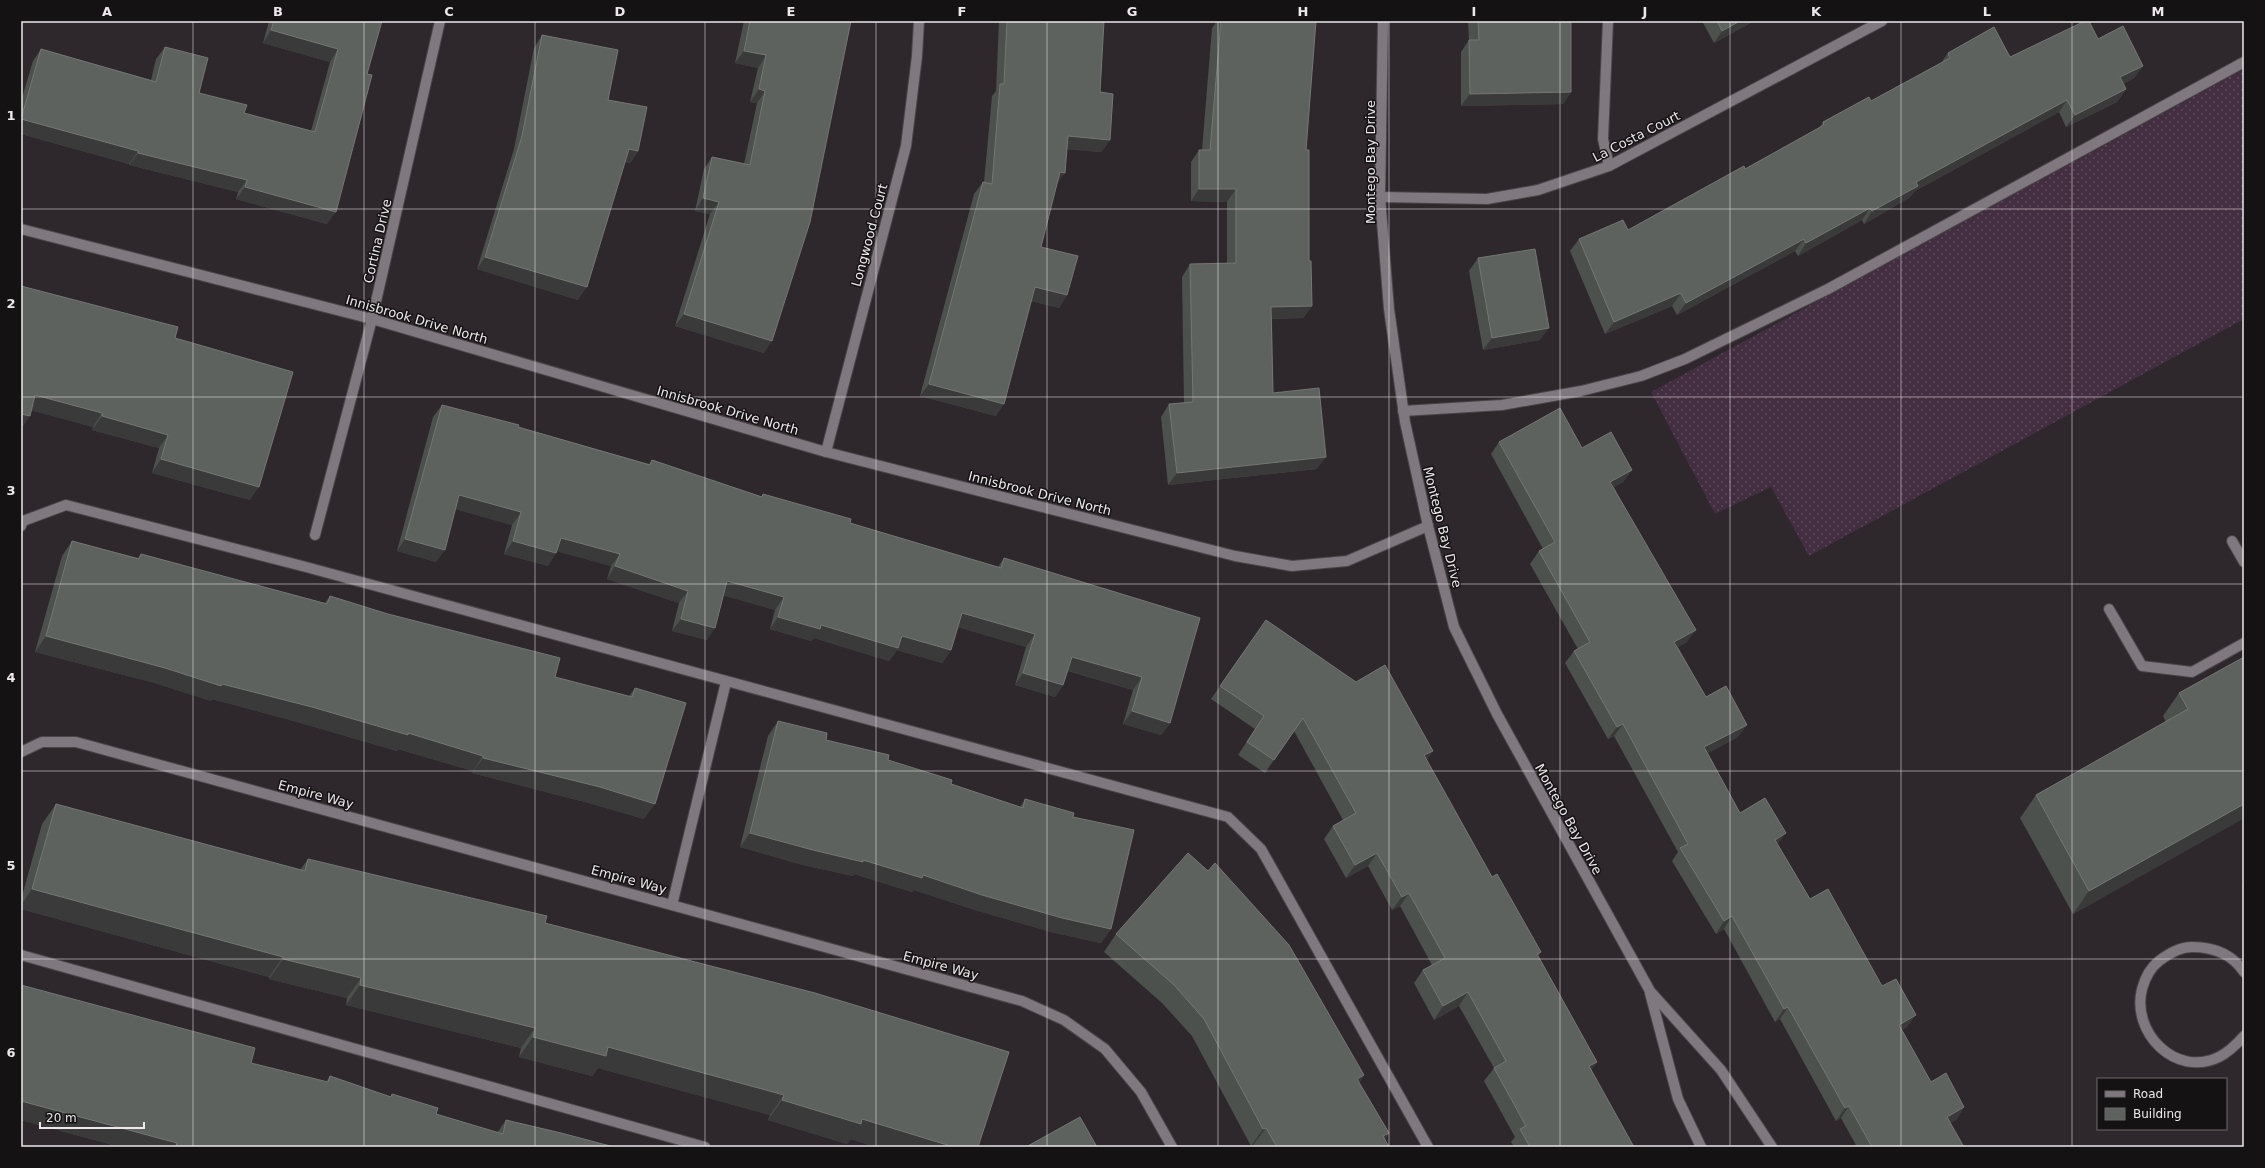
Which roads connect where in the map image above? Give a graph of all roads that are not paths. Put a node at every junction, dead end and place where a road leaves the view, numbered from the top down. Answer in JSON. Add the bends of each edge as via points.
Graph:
{"nodes":[{"id":1,"x":440,"y":21,"type":"edge"},
{"id":2,"x":919,"y":21,"type":"edge"},
{"id":3,"x":1383,"y":21,"type":"edge"},
{"id":4,"x":1608,"y":21,"type":"edge"},
{"id":5,"x":1882,"y":21,"type":"edge"},
{"id":6,"x":2244,"y":62,"type":"edge"},
{"id":7,"x":1609,"y":166,"type":"junction"},
{"id":8,"x":1380,"y":197,"type":"junction"},
{"id":9,"x":21,"y":229,"type":"edge"},
{"id":10,"x":372,"y":319,"type":"junction"},
{"id":11,"x":1403,"y":411,"type":"junction"},
{"id":12,"x":826,"y":452,"type":"junction"},
{"id":13,"x":21,"y":526,"type":"edge"},
{"id":14,"x":1428,"y":526,"type":"junction"},
{"id":15,"x":314,"y":535,"type":"dead end"},
{"id":16,"x":2232,"y":541,"type":"dead end"},
{"id":17,"x":2244,"y":562,"type":"edge"},
{"id":18,"x":2109,"y":609,"type":"dead end"},
{"id":19,"x":2244,"y":643,"type":"edge"},
{"id":20,"x":726,"y":682,"type":"junction"},
{"id":21,"x":21,"y":752,"type":"edge"},
{"id":22,"x":672,"y":905,"type":"junction"},
{"id":23,"x":21,"y":955,"type":"edge"},
{"id":24,"x":2244,"y":972,"type":"edge"},
{"id":25,"x":1650,"y":991,"type":"junction"},
{"id":26,"x":2244,"y":1036,"type":"edge"},
{"id":27,"x":705,"y":1147,"type":"edge"},
{"id":28,"x":1172,"y":1147,"type":"edge"},
{"id":29,"x":1428,"y":1147,"type":"edge"},
{"id":30,"x":1701,"y":1147,"type":"edge"},
{"id":31,"x":1772,"y":1147,"type":"edge"}],
"edges":[{"from":1,"to":10,"type":"street","name":"Cortina Drive"},
{"from":2,"to":12,"type":"street","name":"Longwood Court","via":[[906,146]]},
{"from":3,"to":8,"type":"street","name":"Montego Bay Drive"},
{"from":4,"to":7,"type":"street","via":[[1603,139]]},
{"from":5,"to":7,"type":"street","name":"La Costa Court"},
{"from":6,"to":11,"type":"street","via":[[1828,289],[1685,359],[1641,376],[1581,391],[1502,404]]},
{"from":7,"to":8,"type":"street","name":"La Costa Court","via":[[1538,190],[1487,199]]},
{"from":8,"to":11,"type":"street","name":"Montego Bay Drive","via":[[1389,309]]},
{"from":9,"to":10,"type":"street","name":"Innisbrook Drive North"},
{"from":10,"to":12,"type":"street","name":"Innisbrook Drive North"},
{"from":10,"to":15,"type":"street","name":"Cortina Drive"},
{"from":11,"to":14,"type":"street","name":"Montego Bay Drive"},
{"from":12,"to":14,"type":"street","name":"Innisbrook Drive North","via":[[1235,556],[1292,566],[1347,561]]},
{"from":13,"to":20,"type":"street","via":[[23,522],[66,505],[306,567]]},
{"from":14,"to":25,"type":"street","name":"Montego Bay Drive","via":[[1454,627],[1497,714]]},
{"from":16,"to":17,"type":"street"},
{"from":18,"to":19,"type":"street","via":[[2142,666],[2192,672]]},
{"from":20,"to":22,"type":"street"},
{"from":20,"to":29,"type":"street","via":[[1228,817],[1261,849]]},
{"from":21,"to":22,"type":"street","name":"Empire Way","via":[[42,742],[76,742]]},
{"from":22,"to":28,"type":"street","name":"Empire Way","via":[[1022,1001],[1064,1020],[1105,1049],[1141,1092]]},
{"from":23,"to":27,"type":"street"},
{"from":24,"to":26,"type":"street","via":[[2225,954],[2206,947],[2187,947],[2169,953],[2154,965],[2144,981],[2139,1000],[2141,1019],[2149,1036],[2162,1050],[2180,1059],[2198,1061],[2217,1058],[2234,1048]]},
{"from":25,"to":30,"type":"street","name":"Montego Bay Drive","via":[[1678,1099]]},
{"from":25,"to":31,"type":"street","name":"Montego Bay Drive","via":[[1721,1070]]}]}
